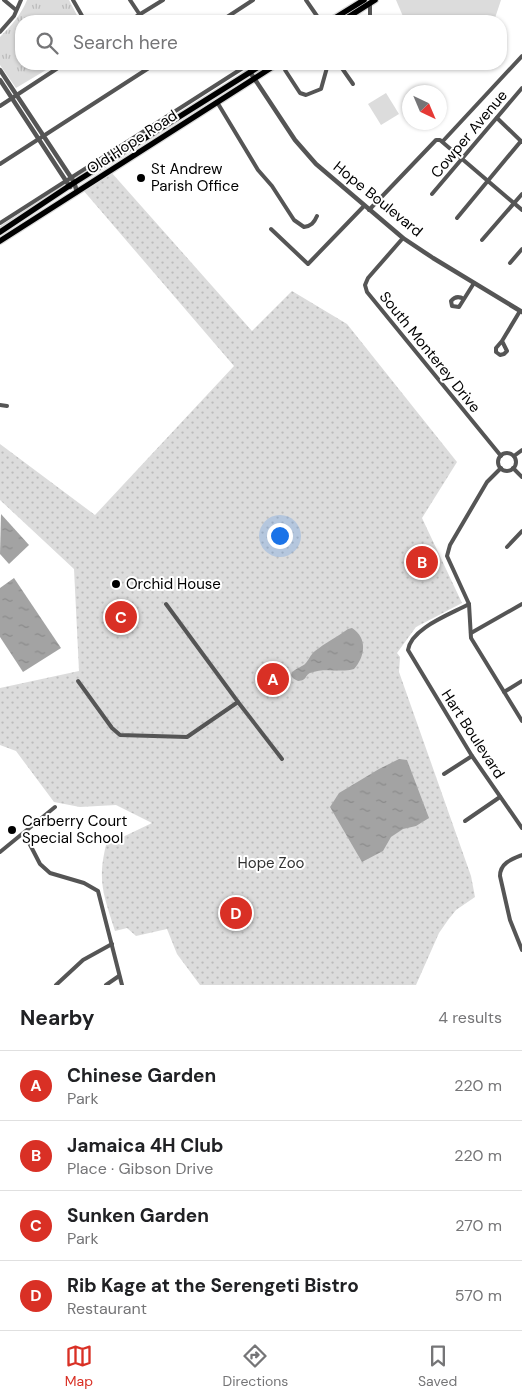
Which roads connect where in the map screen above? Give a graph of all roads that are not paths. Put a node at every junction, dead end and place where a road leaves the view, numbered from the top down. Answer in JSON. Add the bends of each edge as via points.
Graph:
{"nodes":[{"id":1,"x":4,"y":0,"type":"edge"},
{"id":2,"x":21,"y":0,"type":"edge"},
{"id":3,"x":73,"y":0,"type":"edge"},
{"id":4,"x":130,"y":0,"type":"edge"},
{"id":5,"x":163,"y":0,"type":"edge"},
{"id":6,"x":253,"y":0,"type":"edge"},
{"id":7,"x":306,"y":0,"type":"edge"},
{"id":8,"x":364,"y":0,"type":"edge"},
{"id":9,"x":373,"y":2,"type":"edge"},
{"id":10,"x":16,"y":10,"type":"junction"},
{"id":11,"x":82,"y":15,"type":"edge"},
{"id":12,"x":140,"y":15,"type":"joint"},
{"id":13,"x":230,"y":15,"type":"edge"},
{"id":14,"x":316,"y":15,"type":"edge"},
{"id":15,"x":340,"y":15,"type":"edge"},
{"id":16,"x":352,"y":15,"type":"edge"},
{"id":17,"x":371,"y":15,"type":"edge"},
{"id":18,"x":0,"y":32,"type":"edge"},
{"id":19,"x":522,"y":56,"type":"edge"},
{"id":20,"x":0,"y":70,"type":"edge"},
{"id":21,"x":55,"y":70,"type":"edge"},
{"id":22,"x":146,"y":70,"type":"edge"},
{"id":23,"x":240,"y":70,"type":"edge"},
{"id":24,"x":253,"y":70,"type":"edge"},
{"id":25,"x":267,"y":70,"type":"edge"},
{"id":26,"x":285,"y":70,"type":"dead end"},
{"id":27,"x":326,"y":70,"type":"edge"},
{"id":28,"x":343,"y":70,"type":"edge"},
{"id":29,"x":250,"y":72,"type":"junction"},
{"id":30,"x":254,"y":78,"type":"junction"},
{"id":31,"x":0,"y":80,"type":"edge"},
{"id":32,"x":353,"y":84,"type":"dead end"},
{"id":33,"x":522,"y":88,"type":"edge"},
{"id":34,"x":14,"y":96,"type":"junction"},
{"id":35,"x":217,"y":102,"type":"junction"},
{"id":36,"x":0,"y":106,"type":"edge"},
{"id":37,"x":496,"y":118,"type":"junction"},
{"id":38,"x":43,"y":136,"type":"junction"},
{"id":39,"x":38,"y":140,"type":"junction"},
{"id":40,"x":443,"y":141,"type":"junction"},
{"id":41,"x":522,"y":141,"type":"edge"},
{"id":42,"x":461,"y":160,"type":"junction"},
{"id":43,"x":0,"y":164,"type":"edge"},
{"id":44,"x":73,"y":180,"type":"junction"},
{"id":45,"x":487,"y":181,"type":"junction"},
{"id":46,"x":67,"y":184,"type":"junction"},
{"id":47,"x":77,"y":192,"type":"junction"},
{"id":48,"x":432,"y":194,"type":"dead end"},
{"id":49,"x":522,"y":194,"type":"edge"},
{"id":50,"x":514,"y":204,"type":"junction"},
{"id":51,"x":364,"y":206,"type":"junction"},
{"id":52,"x":369,"y":210,"type":"junction"},
{"id":53,"x":522,"y":210,"type":"edge"},
{"id":54,"x":317,"y":216,"type":"dead end"},
{"id":55,"x":457,"y":218,"type":"dead end"},
{"id":56,"x":0,"y":223,"type":"edge"},
{"id":57,"x":271,"y":229,"type":"dead end"},
{"id":58,"x":0,"y":232,"type":"edge"},
{"id":59,"x":403,"y":238,"type":"junction"},
{"id":60,"x":482,"y":240,"type":"dead end"},
{"id":61,"x":0,"y":241,"type":"edge"},
{"id":62,"x":522,"y":250,"type":"edge"},
{"id":63,"x":510,"y":263,"type":"dead end"},
{"id":64,"x":474,"y":283,"type":"junction"},
{"id":65,"x":464,"y":299,"type":"dead end"},
{"id":66,"x":521,"y":312,"type":"edge"},
{"id":67,"x":502,"y":341,"type":"dead end"},
{"id":68,"x":0,"y":405,"type":"edge"},
{"id":69,"x":7,"y":406,"type":"dead end"},
{"id":70,"x":522,"y":450,"type":"edge"},
{"id":71,"x":501,"y":456,"type":"junction"},
{"id":72,"x":514,"y":456,"type":"junction"},
{"id":73,"x":502,"y":468,"type":"junction"},
{"id":74,"x":513,"y":468,"type":"junction"},
{"id":75,"x":522,"y":477,"type":"edge"},
{"id":76,"x":522,"y":531,"type":"edge"},
{"id":77,"x":507,"y":547,"type":"dead end"},
{"id":78,"x":166,"y":604,"type":"dead end"},
{"id":79,"x":469,"y":604,"type":"junction"},
{"id":80,"x":522,"y":604,"type":"edge"},
{"id":81,"x":471,"y":633,"type":"junction"},
{"id":82,"x":78,"y":681,"type":"dead end"},
{"id":83,"x":522,"y":681,"type":"edge"},
{"id":84,"x":504,"y":692,"type":"junction"},
{"id":85,"x":238,"y":702,"type":"junction"},
{"id":86,"x":522,"y":721,"type":"edge"},
{"id":87,"x":472,"y":756,"type":"junction"},
{"id":88,"x":282,"y":759,"type":"dead end"},
{"id":89,"x":444,"y":774,"type":"dead end"},
{"id":90,"x":500,"y":797,"type":"junction"},
{"id":91,"x":55,"y":807,"type":"dead end"},
{"id":92,"x":465,"y":821,"type":"dead end"},
{"id":93,"x":522,"y":828,"type":"edge"},
{"id":94,"x":24,"y":833,"type":"junction"},
{"id":95,"x":0,"y":852,"type":"edge"},
{"id":96,"x":522,"y":854,"type":"edge"},
{"id":97,"x":112,"y":944,"type":"junction"},
{"id":98,"x":522,"y":950,"type":"edge"},
{"id":99,"x":119,"y":976,"type":"junction"},
{"id":100,"x":56,"y":985,"type":"edge"},
{"id":101,"x":106,"y":985,"type":"edge"},
{"id":102,"x":122,"y":985,"type":"edge"}],
"edges":[{"from":1,"to":10,"type":"street"},
{"from":2,"to":10,"type":"street"},
{"from":3,"to":11,"type":"street"},
{"from":4,"to":12,"type":"street"},
{"from":5,"to":12,"type":"street"},
{"from":6,"to":13,"type":"street"},
{"from":7,"to":14,"type":"street"},
{"from":8,"to":15,"type":"main road"},
{"from":9,"to":16,"type":"main road"},
{"from":9,"to":17,"type":"street"},
{"from":10,"to":18,"type":"street"},
{"from":19,"to":40,"type":"street"},
{"from":20,"to":34,"type":"street"},
{"from":21,"to":34,"type":"street"},
{"from":22,"to":38,"type":"street"},
{"from":23,"to":44,"type":"street"},
{"from":24,"to":29,"type":"main road","name":"Old Hope Road"},
{"from":25,"to":30,"type":"main road","name":"Old Hope Road"},
{"from":26,"to":27,"type":"street","via":[[300,93],[306,95],[321,89]]},
{"from":28,"to":32,"type":"street"},
{"from":29,"to":30,"type":"street","name":"Hope Boulevard"},
{"from":29,"to":44,"type":"main road","name":"Old Hope Road"},
{"from":30,"to":35,"type":"main road","name":"Old Hope Road"},
{"from":30,"to":51,"type":"street","name":"Hope Boulevard","via":[[294,140]]},
{"from":31,"to":34,"type":"street"},
{"from":33,"to":37,"type":"street","name":"Cowper Avenue"},
{"from":34,"to":36,"type":"street"},
{"from":34,"to":38,"type":"street"},
{"from":34,"to":39,"type":"street"},
{"from":35,"to":47,"type":"main road","name":"Old Hope Road"},
{"from":35,"to":54,"type":"street","via":[[258,170],[294,220],[304,227],[315,222]]},
{"from":37,"to":41,"type":"street"},
{"from":37,"to":42,"type":"street","name":"Cowper Avenue"},
{"from":38,"to":39,"type":"street"},
{"from":38,"to":44,"type":"street"},
{"from":39,"to":43,"type":"street"},
{"from":39,"to":46,"type":"street"},
{"from":40,"to":42,"type":"street"},
{"from":40,"to":52,"type":"street","via":[[436,140]]},
{"from":41,"to":45,"type":"street"},
{"from":42,"to":45,"type":"street"},
{"from":42,"to":48,"type":"street","name":"Cowper Avenue"},
{"from":44,"to":46,"type":"main road","name":"Old Hope Road"},
{"from":44,"to":47,"type":"street"},
{"from":45,"to":50,"type":"street"},
{"from":45,"to":55,"type":"street"},
{"from":46,"to":47,"type":"street"},
{"from":46,"to":56,"type":"street"},
{"from":46,"to":58,"type":"main road","name":"Old Hope Road"},
{"from":47,"to":61,"type":"main road","name":"Old Hope Road"},
{"from":49,"to":50,"type":"street"},
{"from":50,"to":53,"type":"street"},
{"from":50,"to":60,"type":"street"},
{"from":51,"to":52,"type":"street","name":"Hope Boulevard"},
{"from":51,"to":57,"type":"street","via":[[308,264]]},
{"from":52,"to":59,"type":"street","name":"Hope Boulevard"},
{"from":59,"to":64,"type":"street","name":"Hope Boulevard"},
{"from":59,"to":71,"type":"street","name":"South Monterey Drive","via":[[368,278],[364,285],[367,292]]},
{"from":62,"to":63,"type":"street"},
{"from":64,"to":65,"type":"street"},
{"from":64,"to":66,"type":"street","name":"Hope Boulevard"},
{"from":66,"to":67,"type":"street"},
{"from":68,"to":69,"type":"street"},
{"from":70,"to":72,"type":"street"},
{"from":71,"to":72,"type":"street","via":[[506,453]]},
{"from":71,"to":73,"type":"street","via":[[499,463]]},
{"from":72,"to":74,"type":"street","via":[[516,463]]},
{"from":73,"to":74,"type":"street"},
{"from":73,"to":79,"type":"street","via":[[487,482],[448,550]]},
{"from":74,"to":75,"type":"street"},
{"from":76,"to":77,"type":"street"},
{"from":78,"to":85,"type":"street"},
{"from":79,"to":81,"type":"street"},
{"from":79,"to":87,"type":"street","name":"Hart Boulevard","via":[[426,627],[408,650]]},
{"from":80,"to":81,"type":"street"},
{"from":81,"to":84,"type":"street"},
{"from":82,"to":85,"type":"street","via":[[120,735],[187,737]]},
{"from":83,"to":84,"type":"street"},
{"from":84,"to":86,"type":"street"},
{"from":85,"to":88,"type":"street"},
{"from":87,"to":89,"type":"street"},
{"from":87,"to":90,"type":"street","name":"Hart Boulevard"},
{"from":90,"to":92,"type":"street"},
{"from":90,"to":93,"type":"street","name":"Hart Boulevard"},
{"from":91,"to":94,"type":"street"},
{"from":94,"to":95,"type":"street"},
{"from":94,"to":97,"type":"street","via":[[40,864],[50,873],[84,883],[98,891]]},
{"from":96,"to":98,"type":"street","via":[[507,862],[500,871],[510,920]]},
{"from":97,"to":99,"type":"street"},
{"from":97,"to":100,"type":"street","via":[[83,960]]},
{"from":99,"to":101,"type":"street"},
{"from":99,"to":102,"type":"street"}]}
